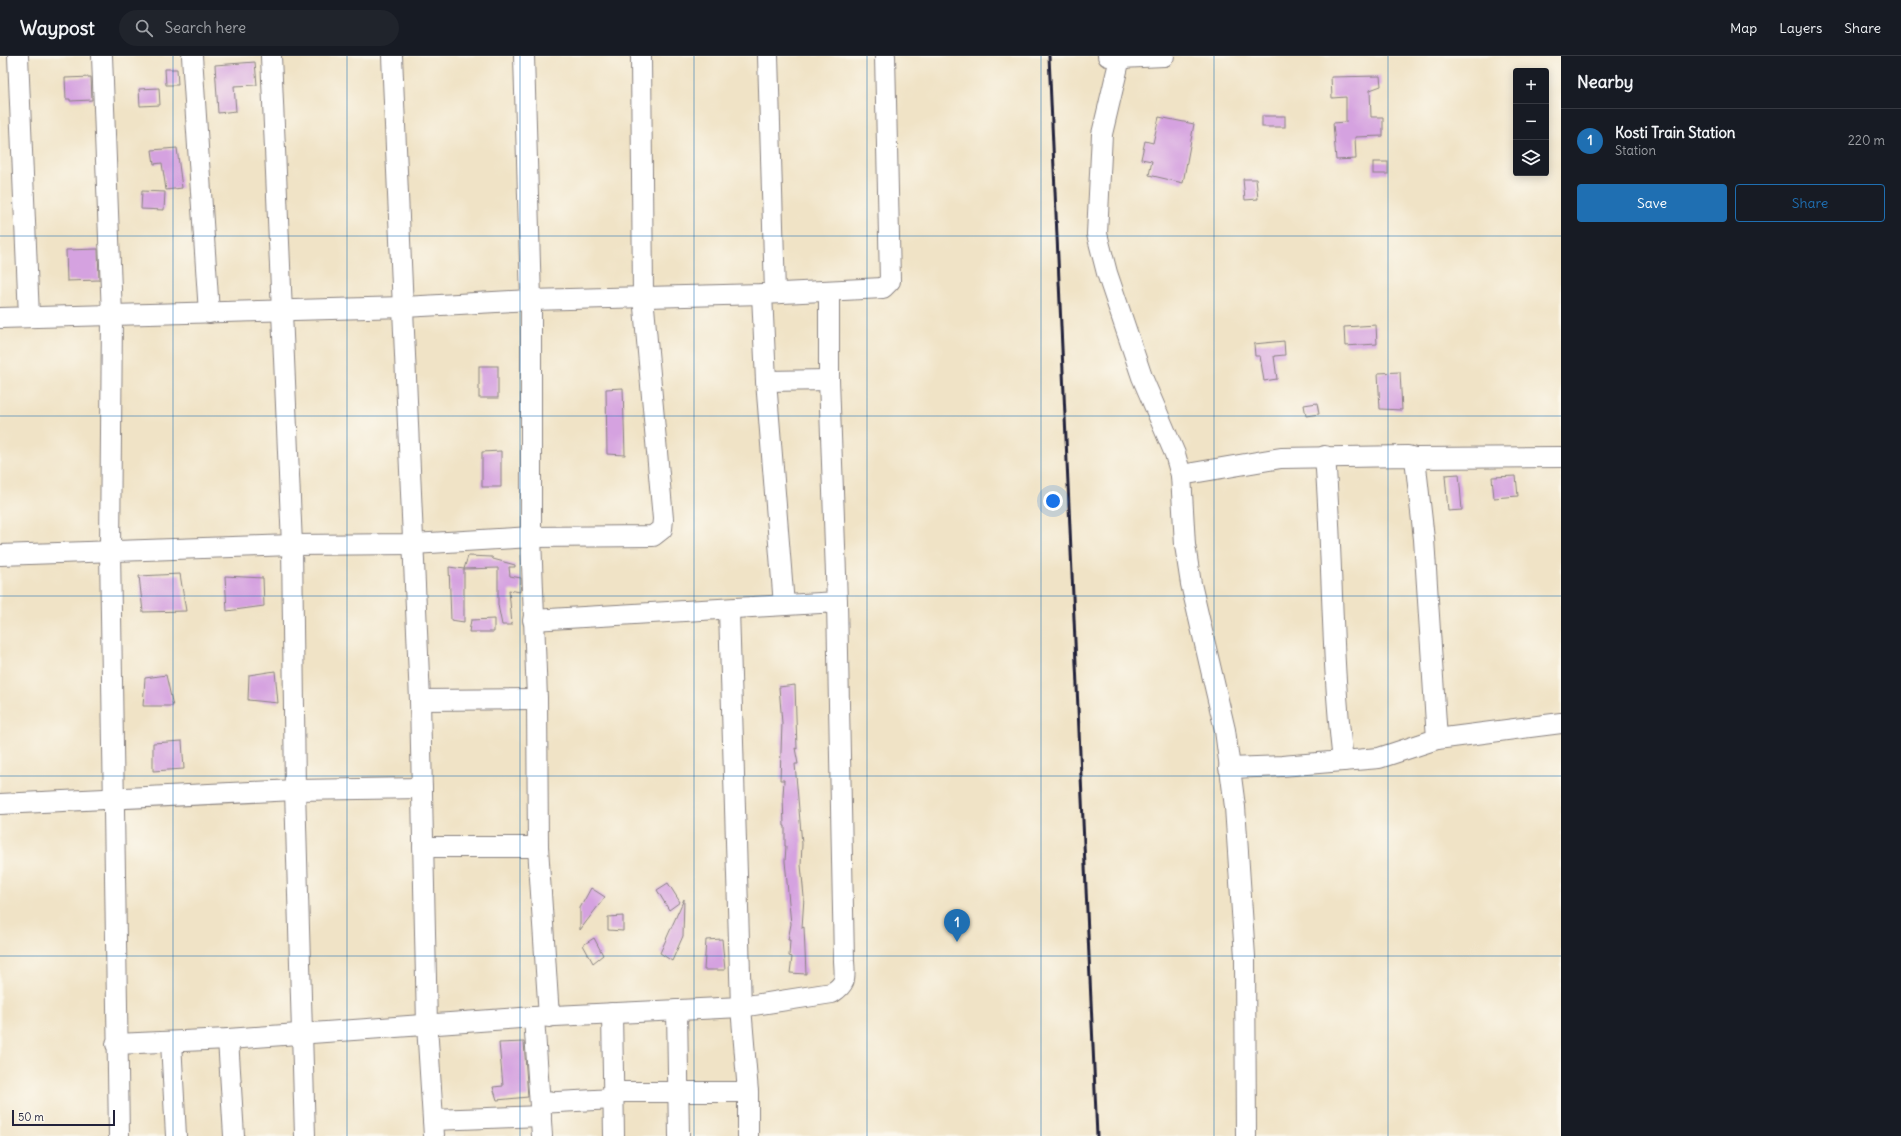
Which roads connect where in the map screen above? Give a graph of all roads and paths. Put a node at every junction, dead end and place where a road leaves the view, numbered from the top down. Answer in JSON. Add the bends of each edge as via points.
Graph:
{"nodes":[{"id":1,"x":18,"y":56,"type":"edge"},
{"id":2,"x":102,"y":56,"type":"edge"},
{"id":3,"x":192,"y":56,"type":"edge"},
{"id":4,"x":271,"y":56,"type":"edge"},
{"id":5,"x":392,"y":56,"type":"edge"},
{"id":6,"x":524,"y":56,"type":"edge"},
{"id":7,"x":641,"y":56,"type":"edge"},
{"id":8,"x":768,"y":56,"type":"edge"},
{"id":9,"x":885,"y":56,"type":"edge"},
{"id":10,"x":1164,"y":56,"type":"edge"},
{"id":11,"x":1114,"y":57,"type":"edge"},
{"id":12,"x":829,"y":291,"type":"junction"},
{"id":13,"x":769,"y":293,"type":"junction"},
{"id":14,"x":643,"y":296,"type":"junction"},
{"id":15,"x":531,"y":300,"type":"junction"},
{"id":16,"x":404,"y":307,"type":"junction"},
{"id":17,"x":281,"y":310,"type":"junction"},
{"id":18,"x":209,"y":313,"type":"junction"},
{"id":19,"x":112,"y":316,"type":"junction"},
{"id":20,"x":0,"y":318,"type":"edge"},
{"id":21,"x":29,"y":318,"type":"junction"},
{"id":22,"x":829,"y":380,"type":"junction"},
{"id":23,"x":766,"y":382,"type":"junction"},
{"id":24,"x":1325,"y":456,"type":"junction"},
{"id":25,"x":1561,"y":457,"type":"edge"},
{"id":26,"x":1415,"y":458,"type":"junction"},
{"id":27,"x":1181,"y":475,"type":"junction"},
{"id":28,"x":532,"y":537,"type":"junction"},
{"id":29,"x":413,"y":544,"type":"junction"},
{"id":30,"x":292,"y":545,"type":"junction"},
{"id":31,"x":110,"y":550,"type":"junction"},
{"id":32,"x":0,"y":555,"type":"edge"},
{"id":33,"x":837,"y":602,"type":"junction"},
{"id":34,"x":784,"y":605,"type":"junction"},
{"id":35,"x":729,"y":610,"type":"junction"},
{"id":36,"x":534,"y":620,"type":"junction"},
{"id":37,"x":537,"y":699,"type":"junction"},
{"id":38,"x":420,"y":700,"type":"junction"},
{"id":39,"x":1561,"y":723,"type":"edge"},
{"id":40,"x":1438,"y":738,"type":"junction"},
{"id":41,"x":1343,"y":761,"type":"junction"},
{"id":42,"x":1229,"y":768,"type":"junction"},
{"id":43,"x":422,"y":788,"type":"junction"},
{"id":44,"x":295,"y":790,"type":"junction"},
{"id":45,"x":113,"y":799,"type":"junction"},
{"id":46,"x":0,"y":804,"type":"edge"},
{"id":47,"x":423,"y":847,"type":"junction"},
{"id":48,"x":538,"y":847,"type":"junction"},
{"id":49,"x":741,"y":1007,"type":"junction"},
{"id":50,"x":677,"y":1010,"type":"junction"},
{"id":51,"x":612,"y":1013,"type":"junction"},
{"id":52,"x":541,"y":1017,"type":"junction"},
{"id":53,"x":427,"y":1025,"type":"junction"},
{"id":54,"x":303,"y":1034,"type":"junction"},
{"id":55,"x":228,"y":1039,"type":"junction"},
{"id":56,"x":171,"y":1042,"type":"junction"},
{"id":57,"x":116,"y":1044,"type":"junction"},
{"id":58,"x":678,"y":1092,"type":"junction"},
{"id":59,"x":748,"y":1092,"type":"junction"},
{"id":60,"x":614,"y":1095,"type":"junction"},
{"id":61,"x":540,"y":1109,"type":"junction"},
{"id":62,"x":433,"y":1128,"type":"edge"},
{"id":63,"x":118,"y":1136,"type":"edge"},
{"id":64,"x":176,"y":1136,"type":"edge"},
{"id":65,"x":234,"y":1136,"type":"edge"},
{"id":66,"x":305,"y":1136,"type":"edge"},
{"id":67,"x":542,"y":1136,"type":"edge"},
{"id":68,"x":614,"y":1136,"type":"edge"},
{"id":69,"x":679,"y":1136,"type":"edge"},
{"id":70,"x":748,"y":1136,"type":"edge"},
{"id":71,"x":1246,"y":1136,"type":"edge"}],
"edges":[{"from":1,"to":21,"type":"street"},
{"from":2,"to":19,"type":"street"},
{"from":3,"to":18,"type":"street"},
{"from":4,"to":17,"type":"street"},
{"from":5,"to":16,"type":"street"},
{"from":6,"to":15,"type":"street"},
{"from":7,"to":14,"type":"street"},
{"from":8,"to":13,"type":"street"},
{"from":9,"to":12,"type":"street","via":[[890,281],[883,288]]},
{"from":10,"to":11,"type":"street"},
{"from":11,"to":27,"type":"street","via":[[1102,134],[1097,234],[1107,274],[1142,377],[1175,454]]},
{"from":12,"to":13,"type":"street"},
{"from":12,"to":22,"type":"street"},
{"from":13,"to":14,"type":"street"},
{"from":13,"to":23,"type":"street"},
{"from":14,"to":15,"type":"street"},
{"from":14,"to":28,"type":"street","via":[[662,529],[653,536]]},
{"from":15,"to":16,"type":"street"},
{"from":15,"to":28,"type":"street"},
{"from":16,"to":17,"type":"street"},
{"from":16,"to":29,"type":"street"},
{"from":17,"to":18,"type":"street"},
{"from":17,"to":30,"type":"street"},
{"from":18,"to":19,"type":"street"},
{"from":19,"to":21,"type":"street"},
{"from":19,"to":31,"type":"street"},
{"from":20,"to":21,"type":"street"},
{"from":22,"to":23,"type":"street"},
{"from":22,"to":33,"type":"street"},
{"from":23,"to":34,"type":"street"},
{"from":24,"to":26,"type":"street"},
{"from":24,"to":27,"type":"street","via":[[1281,458]]},
{"from":24,"to":41,"type":"street","via":[[1331,525],[1333,650]]},
{"from":25,"to":26,"type":"street"},
{"from":26,"to":40,"type":"street","via":[[1424,539]]},
{"from":27,"to":42,"type":"street","via":[[1185,545],[1191,584],[1225,730]]},
{"from":28,"to":29,"type":"street"},
{"from":28,"to":36,"type":"street"},
{"from":29,"to":30,"type":"street"},
{"from":29,"to":38,"type":"street"},
{"from":30,"to":31,"type":"street"},
{"from":30,"to":44,"type":"street"},
{"from":31,"to":32,"type":"street"},
{"from":31,"to":45,"type":"street"},
{"from":33,"to":34,"type":"street"},
{"from":33,"to":49,"type":"street","via":[[846,979],[841,987],[832,993]]},
{"from":34,"to":35,"type":"street"},
{"from":35,"to":36,"type":"street"},
{"from":35,"to":49,"type":"street"},
{"from":36,"to":37,"type":"street"},
{"from":37,"to":38,"type":"street"},
{"from":37,"to":48,"type":"street"},
{"from":38,"to":43,"type":"street"},
{"from":39,"to":40,"type":"street"},
{"from":40,"to":41,"type":"street","via":[[1379,758]]},
{"from":41,"to":42,"type":"street"},
{"from":42,"to":71,"type":"street","via":[[1235,807],[1245,957]]},
{"from":43,"to":44,"type":"street"},
{"from":43,"to":47,"type":"street"},
{"from":44,"to":45,"type":"street"},
{"from":44,"to":54,"type":"street"},
{"from":45,"to":46,"type":"street"},
{"from":45,"to":57,"type":"street"},
{"from":47,"to":48,"type":"street"},
{"from":47,"to":53,"type":"street"},
{"from":48,"to":52,"type":"street"},
{"from":49,"to":50,"type":"street"},
{"from":49,"to":59,"type":"street"},
{"from":50,"to":51,"type":"street"},
{"from":50,"to":58,"type":"street"},
{"from":51,"to":52,"type":"street"},
{"from":51,"to":60,"type":"street"},
{"from":52,"to":53,"type":"street"},
{"from":52,"to":61,"type":"street"},
{"from":53,"to":54,"type":"street"},
{"from":53,"to":62,"type":"street"},
{"from":54,"to":55,"type":"street"},
{"from":54,"to":66,"type":"street"},
{"from":55,"to":56,"type":"street"},
{"from":55,"to":65,"type":"street"},
{"from":56,"to":57,"type":"street"},
{"from":56,"to":64,"type":"street"},
{"from":57,"to":63,"type":"street"},
{"from":58,"to":59,"type":"street"},
{"from":58,"to":60,"type":"street"},
{"from":58,"to":69,"type":"street"},
{"from":59,"to":70,"type":"street"},
{"from":60,"to":61,"type":"street"},
{"from":60,"to":68,"type":"street"},
{"from":61,"to":62,"type":"street"},
{"from":61,"to":67,"type":"street"}]}
